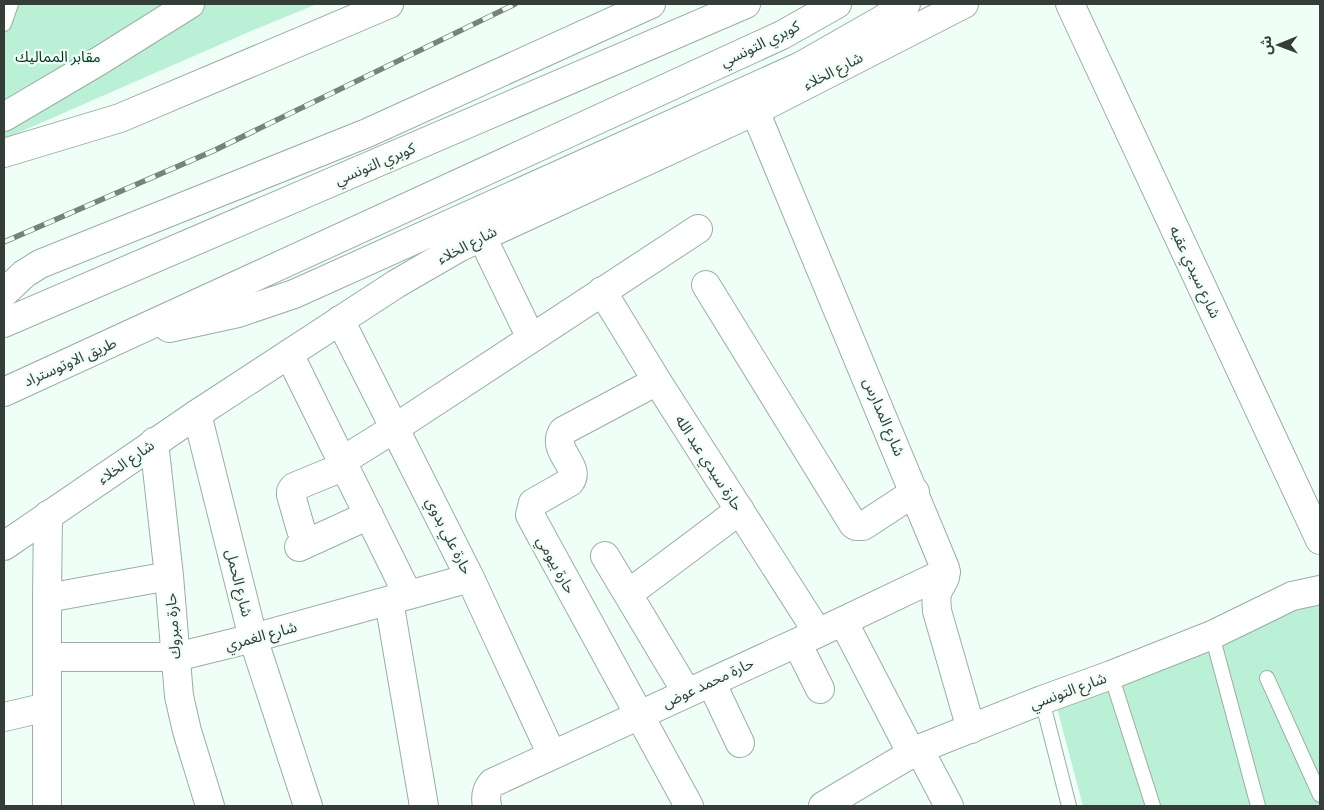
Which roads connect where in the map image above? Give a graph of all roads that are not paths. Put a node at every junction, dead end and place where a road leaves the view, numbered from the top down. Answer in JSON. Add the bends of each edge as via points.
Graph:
{"nodes":[{"id":1,"x":11,"y":4,"type":"edge"},
{"id":2,"x":190,"y":4,"type":"edge"},
{"id":3,"x":389,"y":4,"type":"edge"},
{"id":4,"x":651,"y":4,"type":"edge"},
{"id":5,"x":746,"y":4,"type":"edge"},
{"id":6,"x":837,"y":4,"type":"edge"},
{"id":7,"x":906,"y":4,"type":"edge"},
{"id":8,"x":964,"y":4,"type":"edge"},
{"id":9,"x":1070,"y":4,"type":"edge"},
{"id":10,"x":4,"y":24,"type":"edge"},
{"id":11,"x":755,"y":111,"type":"junction"},
{"id":12,"x":4,"y":116,"type":"edge"},
{"id":13,"x":4,"y":153,"type":"edge"},
{"id":14,"x":698,"y":229,"type":"dead end"},
{"id":15,"x":482,"y":237,"type":"junction"},
{"id":16,"x":706,"y":285,"type":"dead end"},
{"id":17,"x":602,"y":291,"type":"junction"},
{"id":18,"x":4,"y":293,"type":"edge"},
{"id":19,"x":340,"y":320,"type":"junction"},
{"id":20,"x":4,"y":323,"type":"edge"},
{"id":21,"x":136,"y":332,"type":"junction"},
{"id":22,"x":531,"y":338,"type":"junction"},
{"id":23,"x":289,"y":354,"type":"junction"},
{"id":24,"x":657,"y":382,"type":"junction"},
{"id":25,"x":4,"y":392,"type":"edge"},
{"id":26,"x":197,"y":414,"type":"junction"},
{"id":27,"x":394,"y":428,"type":"junction"},
{"id":28,"x":154,"y":442,"type":"junction"},
{"id":29,"x":343,"y":463,"type":"junction"},
{"id":30,"x":915,"y":492,"type":"junction"},
{"id":31,"x":740,"y":510,"type":"junction"},
{"id":32,"x":48,"y":515,"type":"junction"},
{"id":33,"x":369,"y":516,"type":"junction"},
{"id":34,"x":1320,"y":540,"type":"edge"},
{"id":35,"x":4,"y":546,"type":"edge"},
{"id":36,"x":605,"y":556,"type":"dead end"},
{"id":37,"x":946,"y":572,"type":"junction"},
{"id":38,"x":170,"y":576,"type":"junction"},
{"id":39,"x":470,"y":578,"type":"junction"},
{"id":40,"x":1320,"y":590,"type":"edge"},
{"id":41,"x":628,"y":594,"type":"junction"},
{"id":42,"x":47,"y":598,"type":"junction"},
{"id":43,"x":399,"y":598,"type":"junction"},
{"id":44,"x":843,"y":621,"type":"junction"},
{"id":45,"x":1212,"y":635,"type":"junction"},
{"id":46,"x":253,"y":638,"type":"junction"},
{"id":47,"x":807,"y":638,"type":"junction"},
{"id":48,"x":47,"y":657,"type":"junction"},
{"id":49,"x":176,"y":658,"type":"junction"},
{"id":50,"x":1111,"y":675,"type":"junction"},
{"id":51,"x":1267,"y":678,"type":"dead end"},
{"id":52,"x":699,"y":687,"type":"junction"},
{"id":53,"x":820,"y":688,"type":"dead end"},
{"id":54,"x":1042,"y":700,"type":"junction"},
{"id":55,"x":47,"y":707,"type":"junction"},
{"id":56,"x":639,"y":715,"type":"junction"},
{"id":57,"x":4,"y":717,"type":"edge"},
{"id":58,"x":971,"y":729,"type":"junction"},
{"id":59,"x":740,"y":743,"type":"dead end"},
{"id":60,"x":916,"y":752,"type":"junction"},
{"id":61,"x":552,"y":755,"type":"junction"},
{"id":62,"x":1320,"y":795,"type":"edge"},
{"id":63,"x":830,"y":804,"type":"edge"},
{"id":64,"x":47,"y":806,"type":"edge"},
{"id":65,"x":210,"y":806,"type":"edge"},
{"id":66,"x":308,"y":806,"type":"edge"},
{"id":67,"x":424,"y":806,"type":"edge"},
{"id":68,"x":487,"y":806,"type":"edge"},
{"id":69,"x":688,"y":806,"type":"edge"},
{"id":70,"x":949,"y":806,"type":"edge"},
{"id":71,"x":1069,"y":806,"type":"edge"},
{"id":72,"x":1152,"y":806,"type":"edge"},
{"id":73,"x":1258,"y":806,"type":"edge"}],
"edges":[{"from":1,"to":10,"type":"lane"},
{"from":2,"to":12,"type":"main road"},
{"from":3,"to":13,"type":"main road","via":[[120,118]]},
{"from":4,"to":18,"type":"main road","via":[[367,133],[40,264]]},
{"from":5,"to":20,"type":"main road","name":"كوبري التونسي"},
{"from":6,"to":21,"type":"main road","name":"كوبري التونسي","via":[[782,35]]},
{"from":7,"to":21,"type":"main road","via":[[801,66],[294,294],[209,320]]},
{"from":8,"to":11,"type":"main road","name":"شارع الخلاء"},
{"from":9,"to":34,"type":"main road","name":"شارع سيدي عقبه"},
{"from":11,"to":15,"type":"main road","name":"شارع الخلاء"},
{"from":11,"to":30,"type":"main road","name":"شارع المدارس"},
{"from":14,"to":17,"type":"main road"},
{"from":15,"to":19,"type":"main road","name":"شارع الخلاء","via":[[396,284]]},
{"from":15,"to":22,"type":"main road"},
{"from":16,"to":30,"type":"main road","via":[[853,524],[863,526]]},
{"from":17,"to":22,"type":"main road"},
{"from":17,"to":24,"type":"main road","name":"حارة سيدي عبد الله"},
{"from":19,"to":23,"type":"main road","name":"شارع الخلاء"},
{"from":19,"to":27,"type":"main road","name":"حارة علي بدوي"},
{"from":21,"to":25,"type":"main road","name":"طريق الاوتوستراد"},
{"from":22,"to":27,"type":"main road"},
{"from":23,"to":26,"type":"main road","name":"شارع الخلاء"},
{"from":23,"to":29,"type":"main road"},
{"from":24,"to":31,"type":"main road","name":"حارة سيدي عبد الله"},
{"from":24,"to":56,"type":"main road","name":"حارة بيومي","via":[[563,431],[560,447],[574,477],[533,503],[530,511],[531,520]]},
{"from":26,"to":28,"type":"main road","name":"شارع الخلاء"},
{"from":26,"to":46,"type":"main road","name":"شارع الحمل"},
{"from":27,"to":29,"type":"main road"},
{"from":27,"to":39,"type":"main road","name":"حارة علي بدوي"},
{"from":28,"to":32,"type":"main road","name":"شارع الخلاء"},
{"from":28,"to":38,"type":"main road","name":"حارة مبروك"},
{"from":29,"to":33,"type":"main road"},
{"from":29,"to":33,"type":"main road","via":[[291,491],[300,538]]},
{"from":30,"to":37,"type":"main road","name":"شارع المدارس"},
{"from":31,"to":41,"type":"main road"},
{"from":31,"to":47,"type":"main road","name":"حارة سيدي عبد الله"},
{"from":32,"to":35,"type":"main road","name":"شارع الخلاء"},
{"from":32,"to":42,"type":"main road"},
{"from":33,"to":43,"type":"main road"},
{"from":36,"to":41,"type":"main road"},
{"from":37,"to":44,"type":"main road","name":"حارة محمد عوض"},
{"from":37,"to":58,"type":"main road","via":[[938,590],[937,611]]},
{"from":38,"to":42,"type":"main road"},
{"from":38,"to":49,"type":"main road","name":"حارة مبروك"},
{"from":39,"to":43,"type":"main road","name":"شارع الغمري"},
{"from":39,"to":61,"type":"main road","name":"حارة علي بدوي"},
{"from":40,"to":45,"type":"main road","name":"شارع التونسي","via":[[1292,596]]},
{"from":41,"to":52,"type":"main road"},
{"from":42,"to":48,"type":"main road"},
{"from":43,"to":46,"type":"main road","name":"شارع الغمري"},
{"from":43,"to":67,"type":"main road"},
{"from":44,"to":47,"type":"main road","name":"حارة محمد عوض"},
{"from":44,"to":60,"type":"main road"},
{"from":45,"to":50,"type":"main road","name":"شارع التونسي"},
{"from":45,"to":73,"type":"lane"},
{"from":46,"to":49,"type":"main road","name":"شارع الغمري"},
{"from":46,"to":66,"type":"main road","name":"شارع الحمل"},
{"from":47,"to":52,"type":"main road","name":"حارة محمد عوض"},
{"from":47,"to":53,"type":"main road","name":"حارة سيدي عبد الله"},
{"from":48,"to":49,"type":"main road","name":"شارع الغمري"},
{"from":48,"to":55,"type":"main road"},
{"from":49,"to":65,"type":"main road","name":"حارة مبروك","via":[[187,730]]},
{"from":50,"to":54,"type":"main road","name":"شارع التونسي"},
{"from":50,"to":72,"type":"lane"},
{"from":51,"to":62,"type":"lane"},
{"from":52,"to":56,"type":"main road","name":"حارة محمد عوض"},
{"from":52,"to":59,"type":"main road"},
{"from":54,"to":58,"type":"main road","name":"شارع التونسي"},
{"from":54,"to":71,"type":"lane"},
{"from":55,"to":57,"type":"main road"},
{"from":55,"to":64,"type":"main road"},
{"from":56,"to":61,"type":"main road","name":"حارة محمد عوض"},
{"from":56,"to":69,"type":"main road","name":"حارة بيومي"},
{"from":58,"to":60,"type":"main road","name":"شارع التونسي"},
{"from":60,"to":63,"type":"main road","name":"شارع التونسي"},
{"from":60,"to":70,"type":"main road"},
{"from":61,"to":68,"type":"main road","name":"حارة محمد عوض","via":[[492,783],[487,789]]}]}
